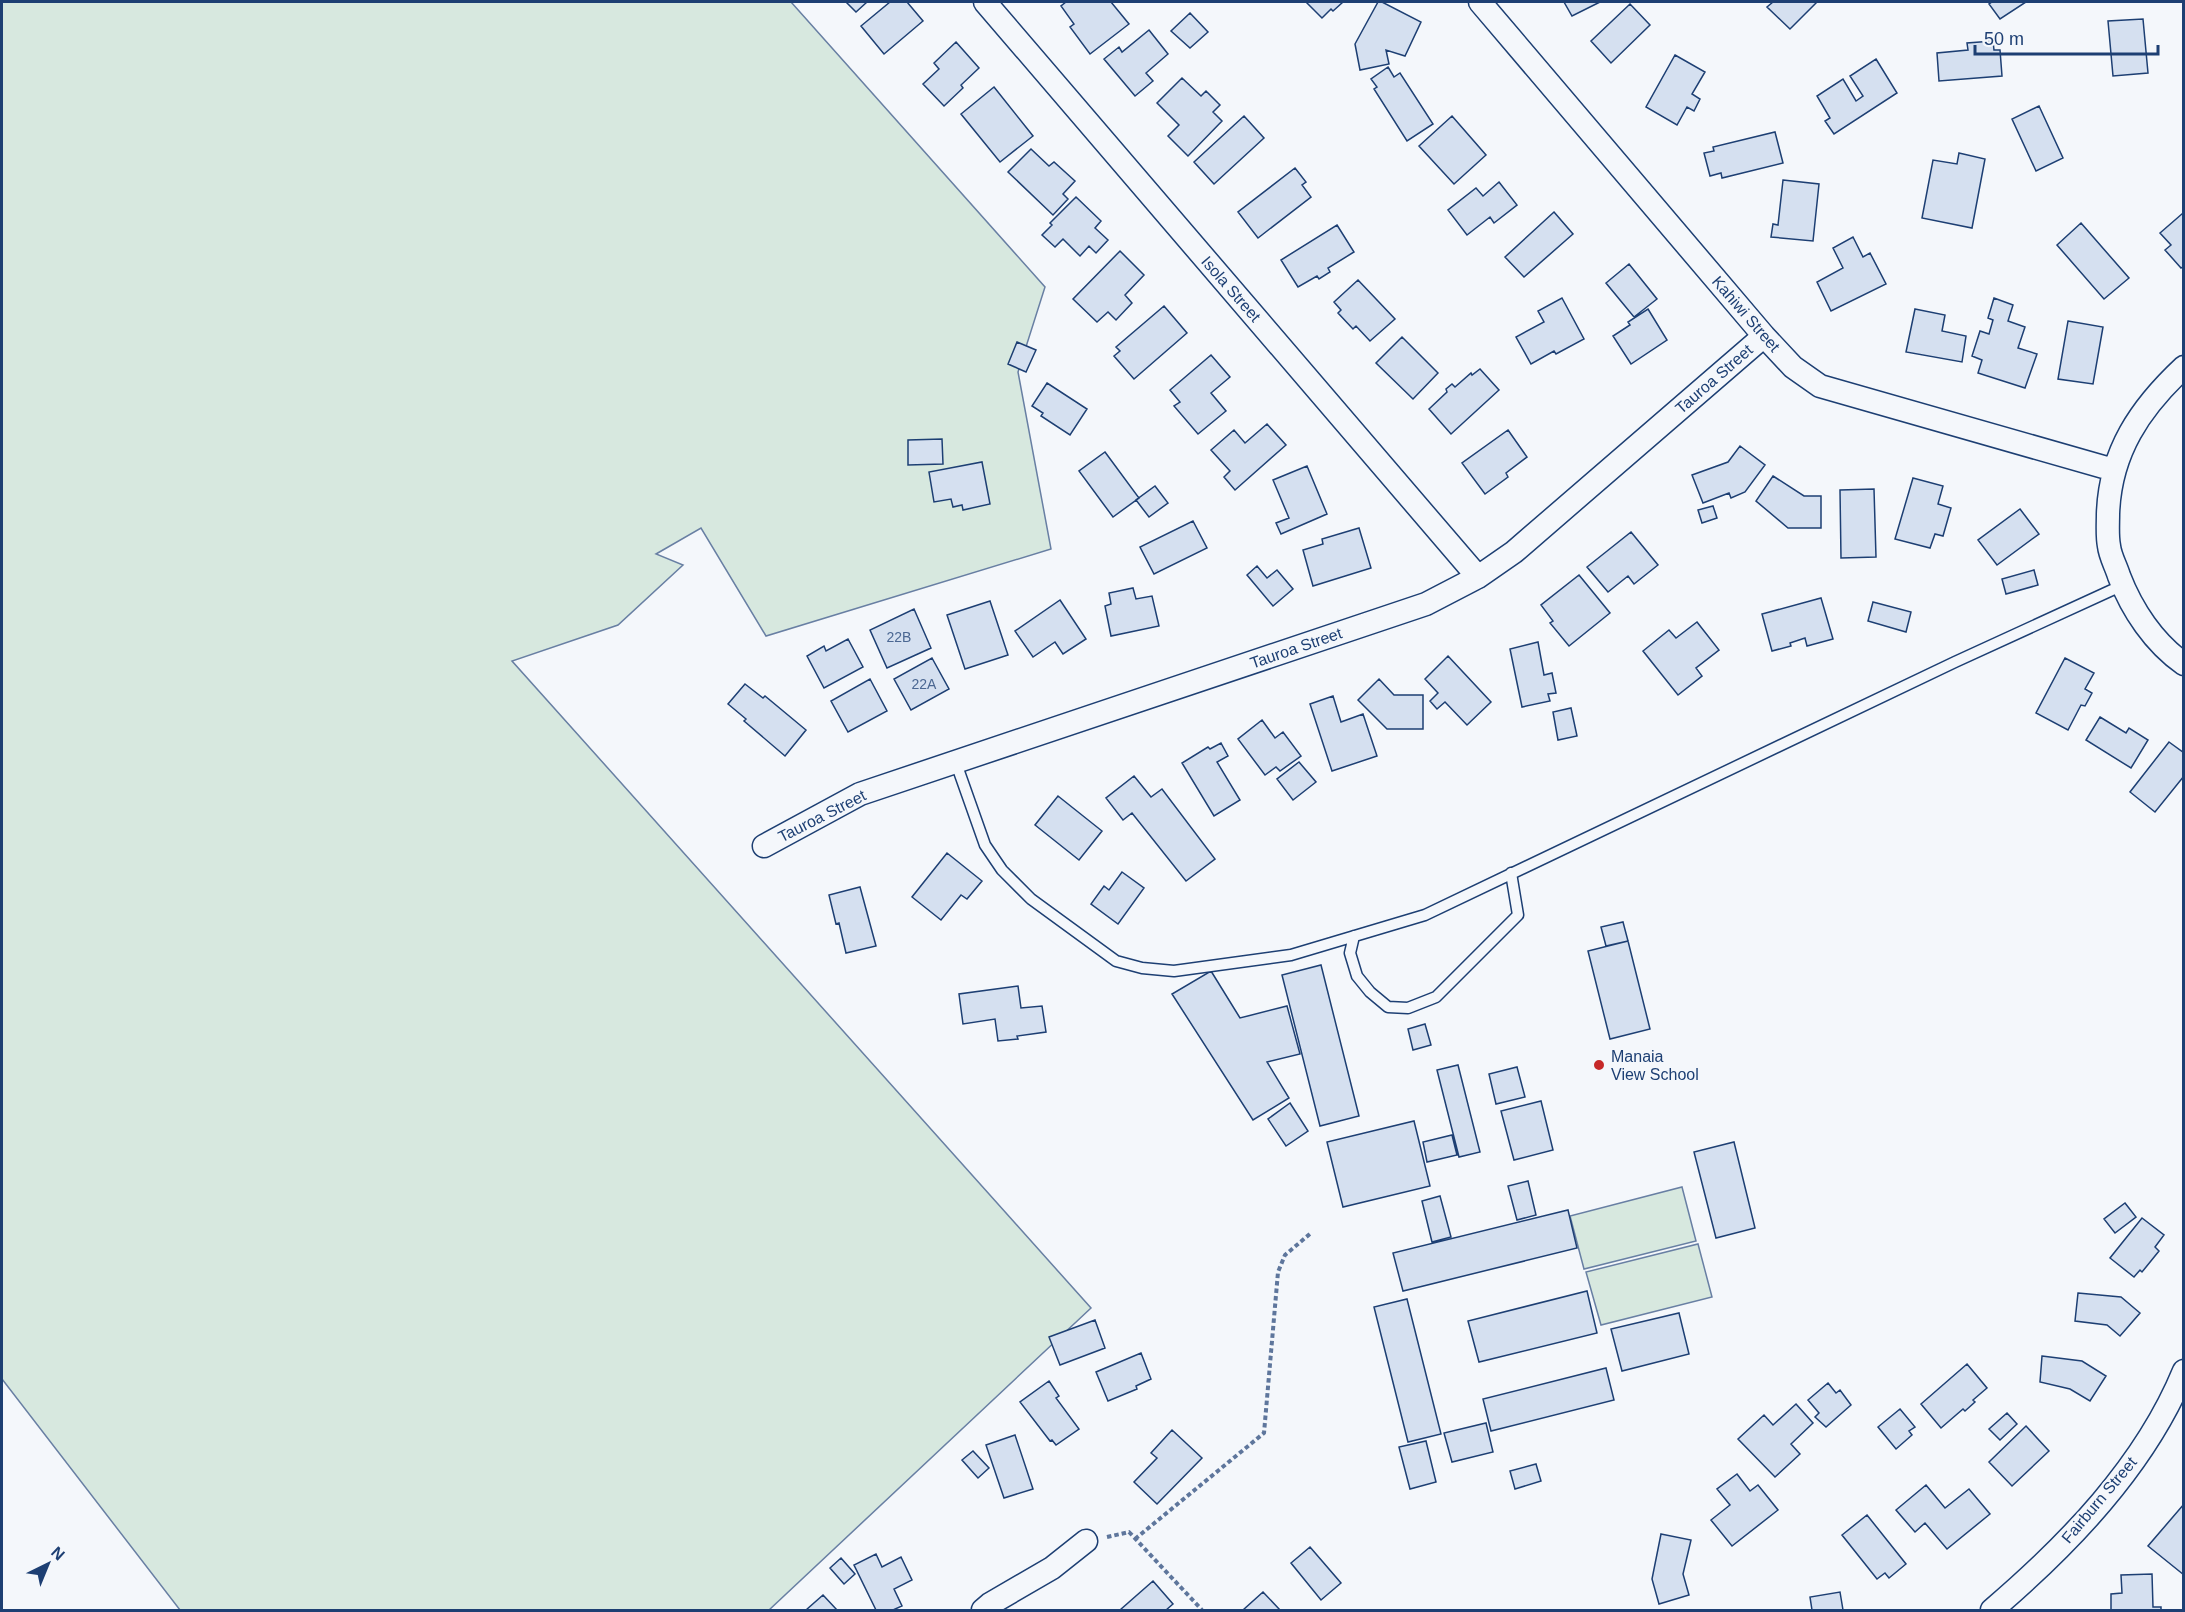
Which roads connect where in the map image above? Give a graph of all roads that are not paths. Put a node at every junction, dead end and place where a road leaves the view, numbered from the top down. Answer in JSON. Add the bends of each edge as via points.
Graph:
{"nodes":[{"id":1,"x":985,"y":2,"type":"edge"},
{"id":2,"x":1480,"y":2,"type":"edge"},
{"id":3,"x":1764,"y":336,"type":"junction"},
{"id":4,"x":2184,"y":367,"type":"edge"},
{"id":5,"x":2114,"y":470,"type":"junction"},
{"id":6,"x":1478,"y":577,"type":"junction"},
{"id":7,"x":2122,"y":585,"type":"junction"},
{"id":8,"x":2184,"y":664,"type":"edge"},
{"id":9,"x":956,"y":763,"type":"junction"},
{"id":10,"x":764,"y":846,"type":"dead end"},
{"id":11,"x":1511,"y":873,"type":"junction"},
{"id":12,"x":1354,"y":936,"type":"junction"},
{"id":13,"x":2182,"y":1380,"type":"edge"},
{"id":14,"x":1086,"y":1541,"type":"road end"},
{"id":15,"x":983,"y":1611,"type":"edge"},
{"id":16,"x":1992,"y":1611,"type":"edge"}],
"edges":[{"from":1,"to":6,"type":"street","name":"Isola Street"},
{"from":2,"to":3,"type":"street","name":"Kahiwi Street"},
{"from":3,"to":5,"type":"street","name":"Kahiwi Street","via":[[1793,367],[1820,386]]},
{"from":3,"to":6,"type":"street","name":"Tauroa Street","via":[[1514,552]]},
{"from":4,"to":5,"type":"street","via":[[2134,423]]},
{"from":5,"to":7,"type":"street","via":[[2108,498],[2109,546]]},
{"from":6,"to":9,"type":"street","name":"Tauroa Street","via":[[1426,603]]},
{"from":7,"to":8,"type":"street","via":[[2134,609],[2163,646]]},
{"from":7,"to":11,"type":"lane"},
{"from":9,"to":10,"type":"street","name":"Tauroa Street","via":[[860,794]]},
{"from":9,"to":12,"type":"lane","via":[[985,845],[1002,870],[1031,899],[1116,961],[1174,971],[1291,955]]},
{"from":11,"to":12,"type":"lane","via":[[1425,915]]},
{"from":11,"to":12,"type":"lane","via":[[1518,915],[1436,997],[1408,1008],[1388,1007],[1357,976],[1350,953]]},
{"from":13,"to":16,"type":"street","name":"Fairburn Street","via":[[2143,1446],[2109,1491],[2066,1542]]},
{"from":14,"to":15,"type":"street","via":[[1052,1568]]}]}
